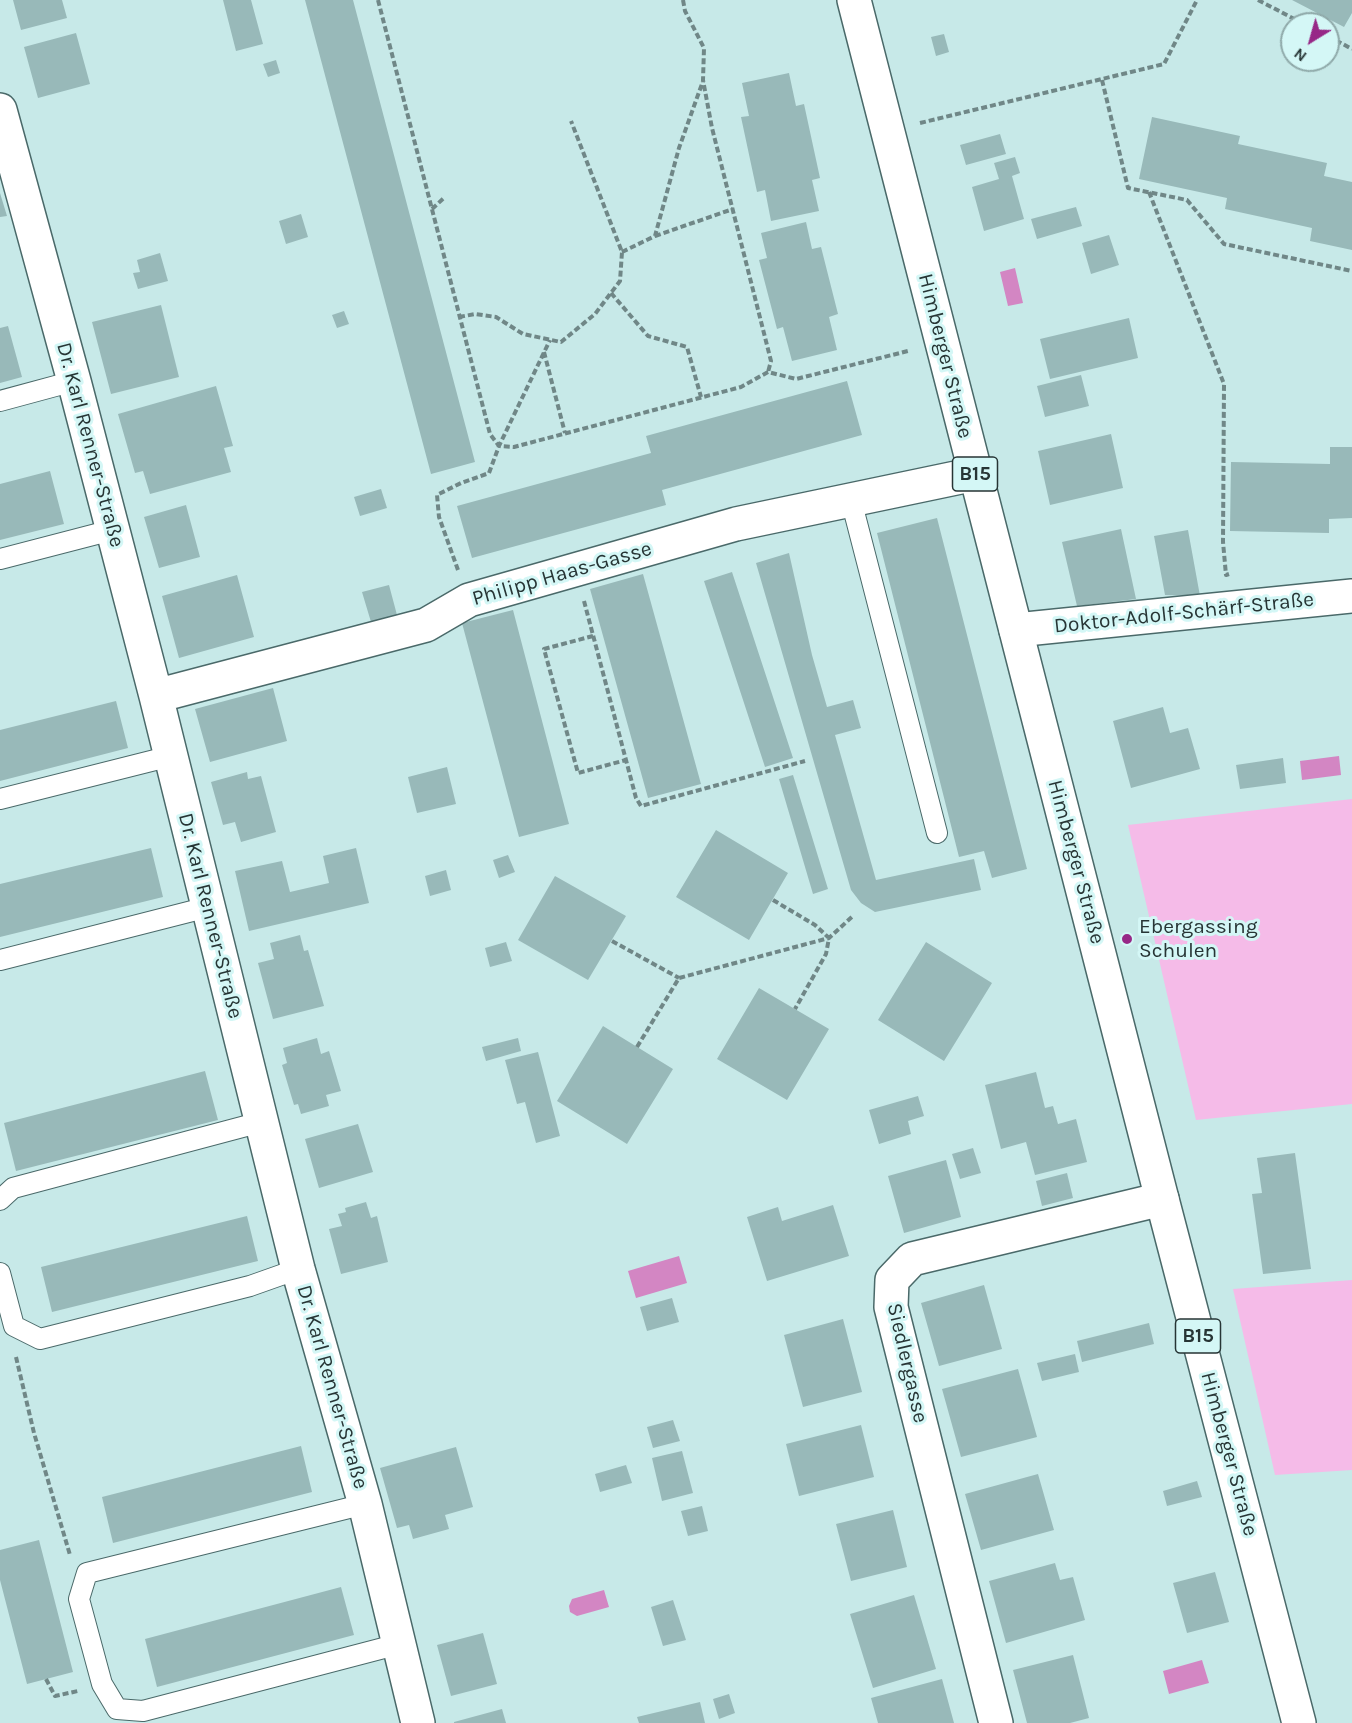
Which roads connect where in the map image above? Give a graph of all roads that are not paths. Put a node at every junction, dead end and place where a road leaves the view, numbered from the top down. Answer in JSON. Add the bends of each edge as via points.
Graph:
{"nodes":[{"id":1,"x":854,"y":0,"type":"edge"},
{"id":2,"x":0,"y":110,"type":"edge"},
{"id":3,"x":74,"y":381,"type":"junction"},
{"id":4,"x":0,"y":401,"type":"edge"},
{"id":5,"x":975,"y":474,"type":"junction"},
{"id":6,"x":850,"y":500,"type":"junction"},
{"id":7,"x":112,"y":530,"type":"junction"},
{"id":8,"x":0,"y":559,"type":"edge"},
{"id":9,"x":1352,"y":596,"type":"edge"},
{"id":10,"x":1016,"y":630,"type":"junction"},
{"id":11,"x":156,"y":696,"type":"junction"},
{"id":12,"x":171,"y":756,"type":"junction"},
{"id":13,"x":0,"y":798,"type":"edge"},
{"id":14,"x":937,"y":833,"type":"dead end"},
{"id":15,"x":208,"y":907,"type":"junction"},
{"id":16,"x":0,"y":960,"type":"edge"},
{"id":17,"x":261,"y":1122,"type":"junction"},
{"id":18,"x":1162,"y":1199,"type":"junction"},
{"id":19,"x":0,"y":1200,"type":"edge"},
{"id":20,"x":298,"y":1269,"type":"junction"},
{"id":21,"x":0,"y":1273,"type":"edge"},
{"id":22,"x":365,"y":1504,"type":"junction"},
{"id":23,"x":399,"y":1644,"type":"junction"},
{"id":24,"x":418,"y":1723,"type":"edge"},
{"id":25,"x":996,"y":1723,"type":"edge"},
{"id":26,"x":1299,"y":1723,"type":"edge"}],
"edges":[{"from":1,"to":5,"type":"street","name":"Himberger Straße","number":"B15"},
{"from":2,"to":3,"type":"street","name":"Dr. Karl Renner-Straße"},
{"from":3,"to":4,"type":"lane"},
{"from":3,"to":7,"type":"street","name":"Dr. Karl Renner-Straße"},
{"from":5,"to":6,"type":"street","name":"Philipp Haas-Gasse"},
{"from":5,"to":10,"type":"street","name":"Himberger Straße","number":"B15"},
{"from":6,"to":11,"type":"street","name":"Philipp Haas-Gasse","via":[[736,524],[469,600],[426,625]]},
{"from":6,"to":14,"type":"lane"},
{"from":7,"to":8,"type":"lane"},
{"from":7,"to":11,"type":"street","name":"Dr. Karl Renner-Straße"},
{"from":9,"to":10,"type":"street","name":"Doktor-Adolf-Schärf-Straße"},
{"from":10,"to":18,"type":"street","name":"Himberger Straße","number":"B15"},
{"from":11,"to":12,"type":"street","name":"Dr. Karl Renner-Straße"},
{"from":12,"to":13,"type":"lane"},
{"from":12,"to":15,"type":"street","name":"Dr. Karl Renner-Straße"},
{"from":15,"to":16,"type":"lane"},
{"from":15,"to":17,"type":"street","name":"Dr. Karl Renner-Straße"},
{"from":17,"to":19,"type":"lane","via":[[13,1188]]},
{"from":17,"to":20,"type":"street","name":"Dr. Karl Renner-Straße"},
{"from":18,"to":25,"type":"street","name":"Siedlergasse","via":[[912,1260],[892,1280],[891,1307]]},
{"from":18,"to":26,"type":"street","name":"Himberger Straße","number":"B15"},
{"from":20,"to":21,"type":"lane","via":[[250,1286],[40,1339],[14,1326]]},
{"from":20,"to":22,"type":"street","name":"Dr. Karl Renner-Straße"},
{"from":22,"to":23,"type":"street","name":"Dr. Karl Renner-Straße"},
{"from":22,"to":23,"type":"lane","via":[[87,1573],[79,1599],[102,1684],[117,1709],[143,1711]]},
{"from":23,"to":24,"type":"street","name":"Dr. Karl Renner-Straße"}]}
